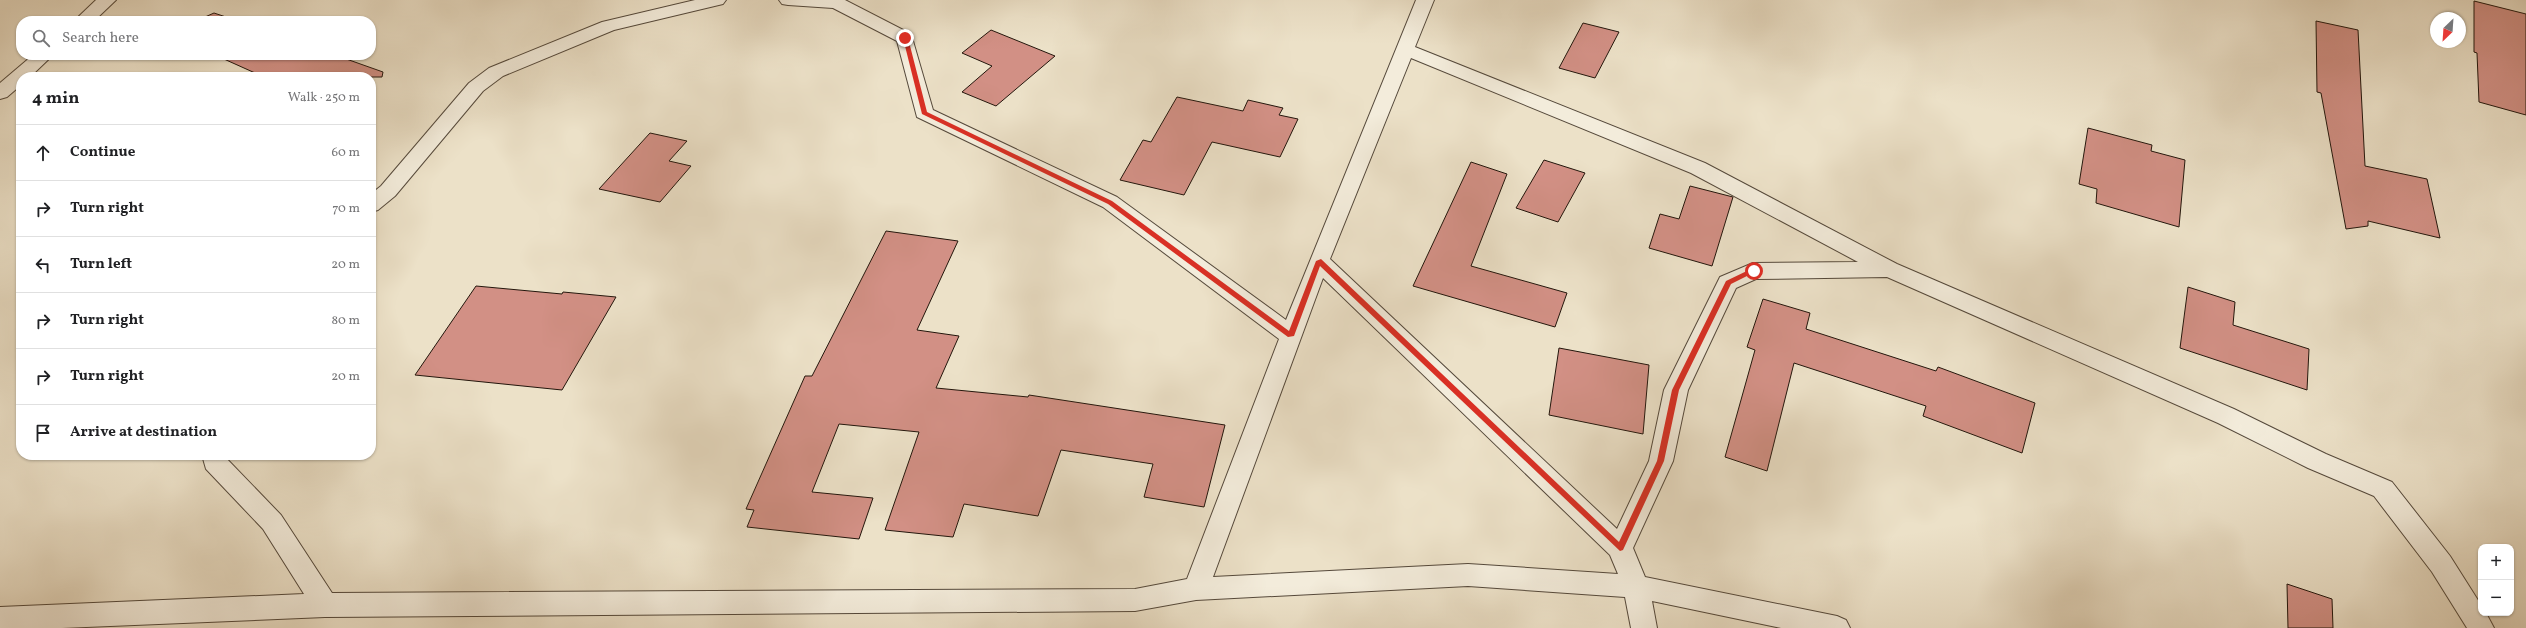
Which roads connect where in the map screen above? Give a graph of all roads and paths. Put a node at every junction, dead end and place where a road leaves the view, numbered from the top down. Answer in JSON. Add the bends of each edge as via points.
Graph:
{"nodes":[{"id":1,"x":107,"y":0,"type":"edge"},
{"id":2,"x":717,"y":0,"type":"edge"},
{"id":3,"x":788,"y":0,"type":"edge"},
{"id":4,"x":1425,"y":0,"type":"edge"},
{"id":5,"x":89,"y":16,"type":"edge"},
{"id":6,"x":1404,"y":50,"type":"junction"},
{"id":7,"x":38,"y":60,"type":"edge"},
{"id":8,"x":24,"y":72,"type":"edge"},
{"id":9,"x":16,"y":79,"type":"edge"},
{"id":10,"x":0,"y":93,"type":"edge"},
{"id":11,"x":376,"y":201,"type":"edge"},
{"id":12,"x":1319,"y":261,"type":"junction"},
{"id":13,"x":1889,"y":268,"type":"junction"},
{"id":14,"x":1291,"y":336,"type":"junction"},
{"id":15,"x":215,"y":460,"type":"edge"},
{"id":16,"x":1620,"y":548,"type":"junction"},
{"id":17,"x":1636,"y":586,"type":"junction"},
{"id":18,"x":1196,"y":589,"type":"junction"},
{"id":19,"x":325,"y":605,"type":"junction"},
{"id":20,"x":0,"y":619,"type":"edge"},
{"id":21,"x":1644,"y":628,"type":"edge"},
{"id":22,"x":1837,"y":628,"type":"edge"},
{"id":23,"x":2481,"y":628,"type":"edge"}],
"edges":[{"from":1,"to":5,"type":"street"},
{"from":2,"to":11,"type":"street","via":[[608,26],[496,72],[476,87],[388,191]]},
{"from":3,"to":14,"type":"street","via":[[837,3],[905,38],[924,113],[1110,202]]},
{"from":4,"to":6,"type":"street"},
{"from":6,"to":12,"type":"street"},
{"from":6,"to":13,"type":"street","via":[[1698,168]]},
{"from":7,"to":8,"type":"street"},
{"from":9,"to":10,"type":"street"},
{"from":12,"to":14,"type":"street"},
{"from":12,"to":16,"type":"street"},
{"from":13,"to":16,"type":"street","via":[[1754,271],[1728,282],[1676,390],[1661,461]]},
{"from":13,"to":23,"type":"street","via":[[2226,416],[2317,462],[2383,488],[2442,564]]},
{"from":14,"to":18,"type":"street"},
{"from":15,"to":19,"type":"street","via":[[272,522]]},
{"from":16,"to":17,"type":"street"},
{"from":17,"to":18,"type":"street","via":[[1468,575]]},
{"from":17,"to":21,"type":"street"},
{"from":17,"to":22,"type":"street"},
{"from":18,"to":19,"type":"street","via":[[1135,600]]},
{"from":19,"to":20,"type":"street"}]}
